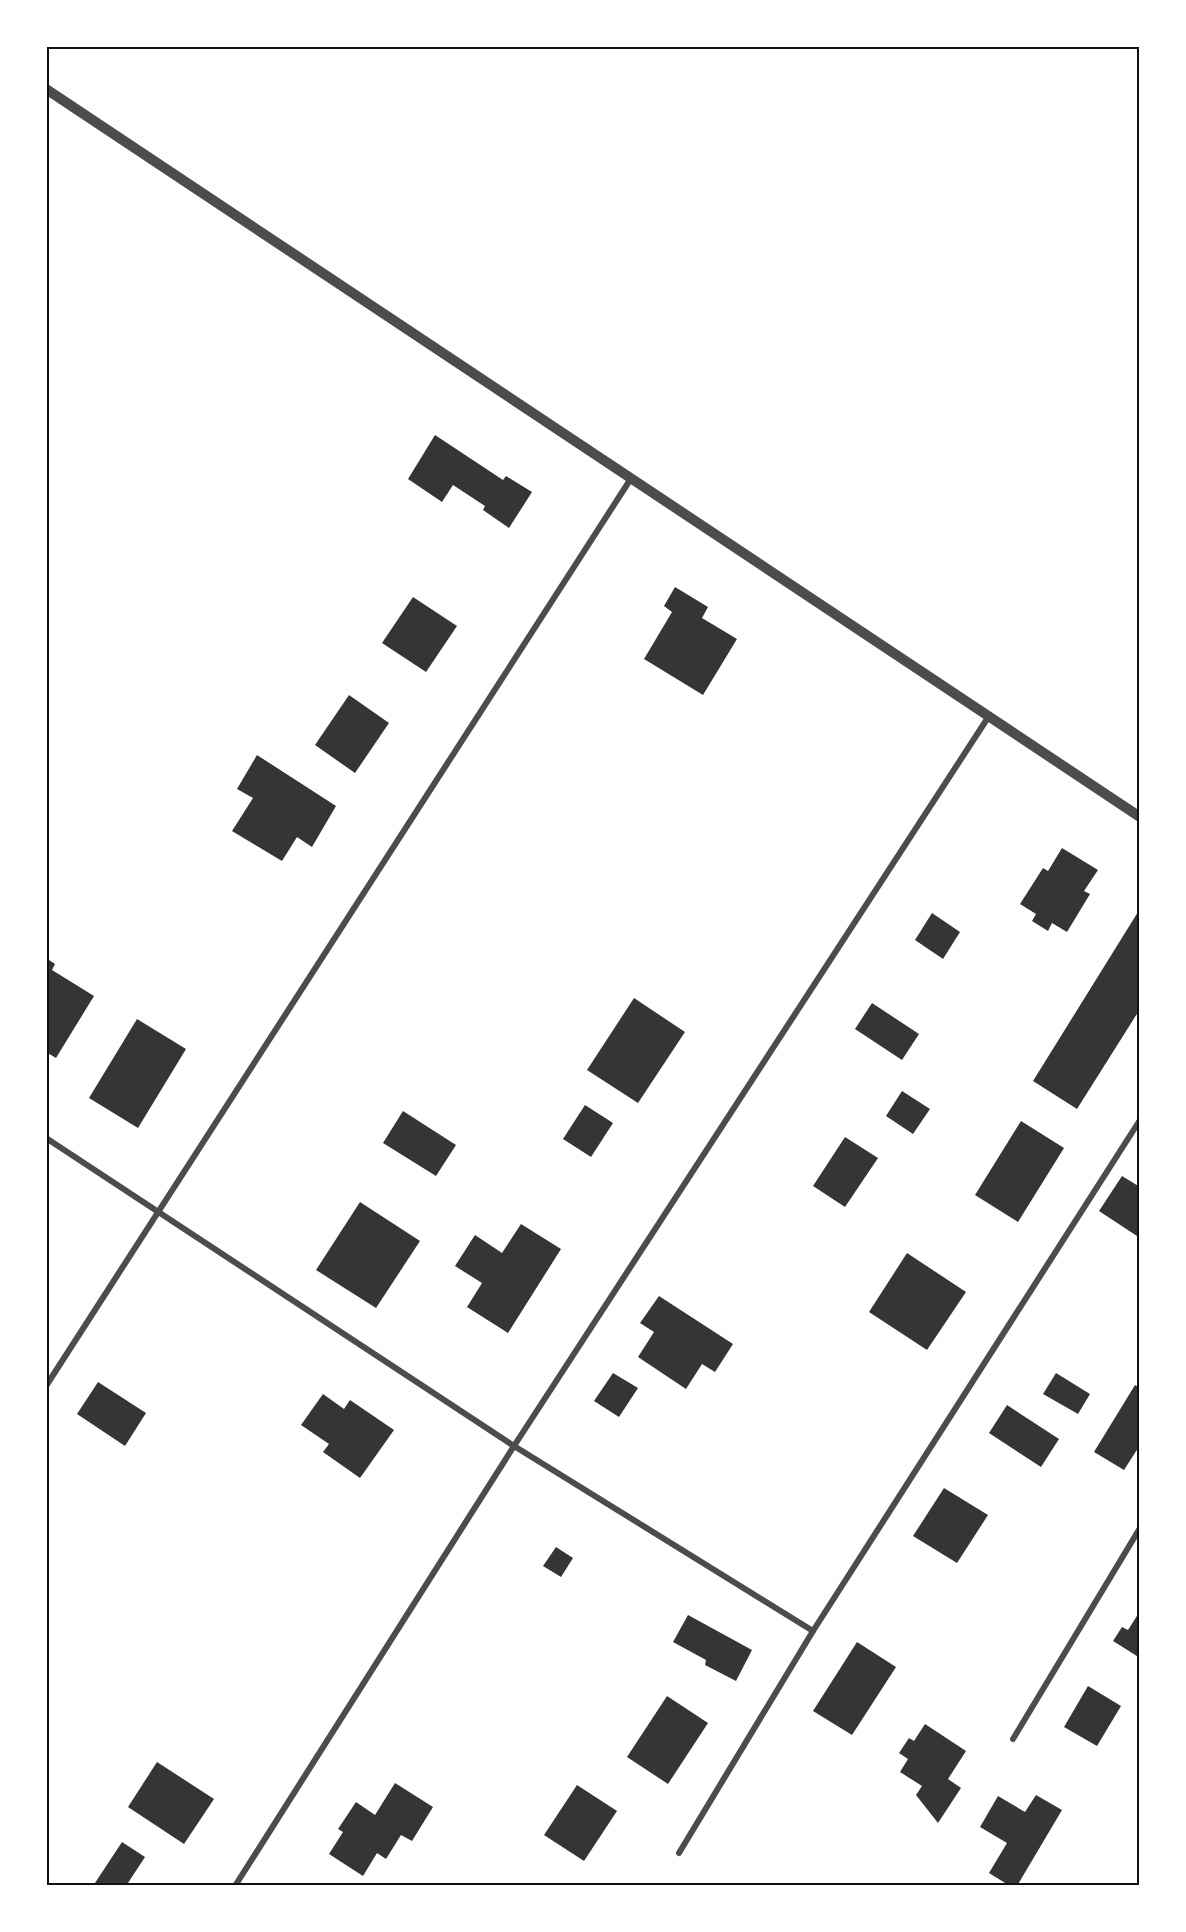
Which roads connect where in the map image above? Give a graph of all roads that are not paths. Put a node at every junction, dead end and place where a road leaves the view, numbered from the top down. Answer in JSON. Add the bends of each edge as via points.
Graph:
{"nodes":[{"id":1,"x":46,"y":89,"type":"edge"},
{"id":2,"x":630,"y":480,"type":"junction"},
{"id":3,"x":990,"y":716,"type":"junction"},
{"id":4,"x":1140,"y":817,"type":"edge"},
{"id":5,"x":1140,"y":1120,"type":"edge"},
{"id":6,"x":46,"y":1138,"type":"edge"},
{"id":7,"x":157,"y":1212,"type":"junction"},
{"id":8,"x":46,"y":1386,"type":"edge"},
{"id":9,"x":514,"y":1446,"type":"junction"},
{"id":10,"x":1140,"y":1528,"type":"edge"},
{"id":11,"x":813,"y":1631,"type":"junction"},
{"id":12,"x":1013,"y":1739,"type":"dead end"},
{"id":13,"x":679,"y":1853,"type":"dead end"},
{"id":14,"x":235,"y":1886,"type":"edge"}],
"edges":[{"from":1,"to":2,"type":"street"},
{"from":2,"to":3,"type":"street"},
{"from":2,"to":7,"type":"street"},
{"from":3,"to":4,"type":"street"},
{"from":3,"to":9,"type":"street"},
{"from":5,"to":11,"type":"street"},
{"from":6,"to":7,"type":"street"},
{"from":7,"to":8,"type":"street"},
{"from":7,"to":9,"type":"street"},
{"from":9,"to":11,"type":"street"},
{"from":9,"to":14,"type":"street"},
{"from":10,"to":12,"type":"street"},
{"from":11,"to":13,"type":"street"}]}
